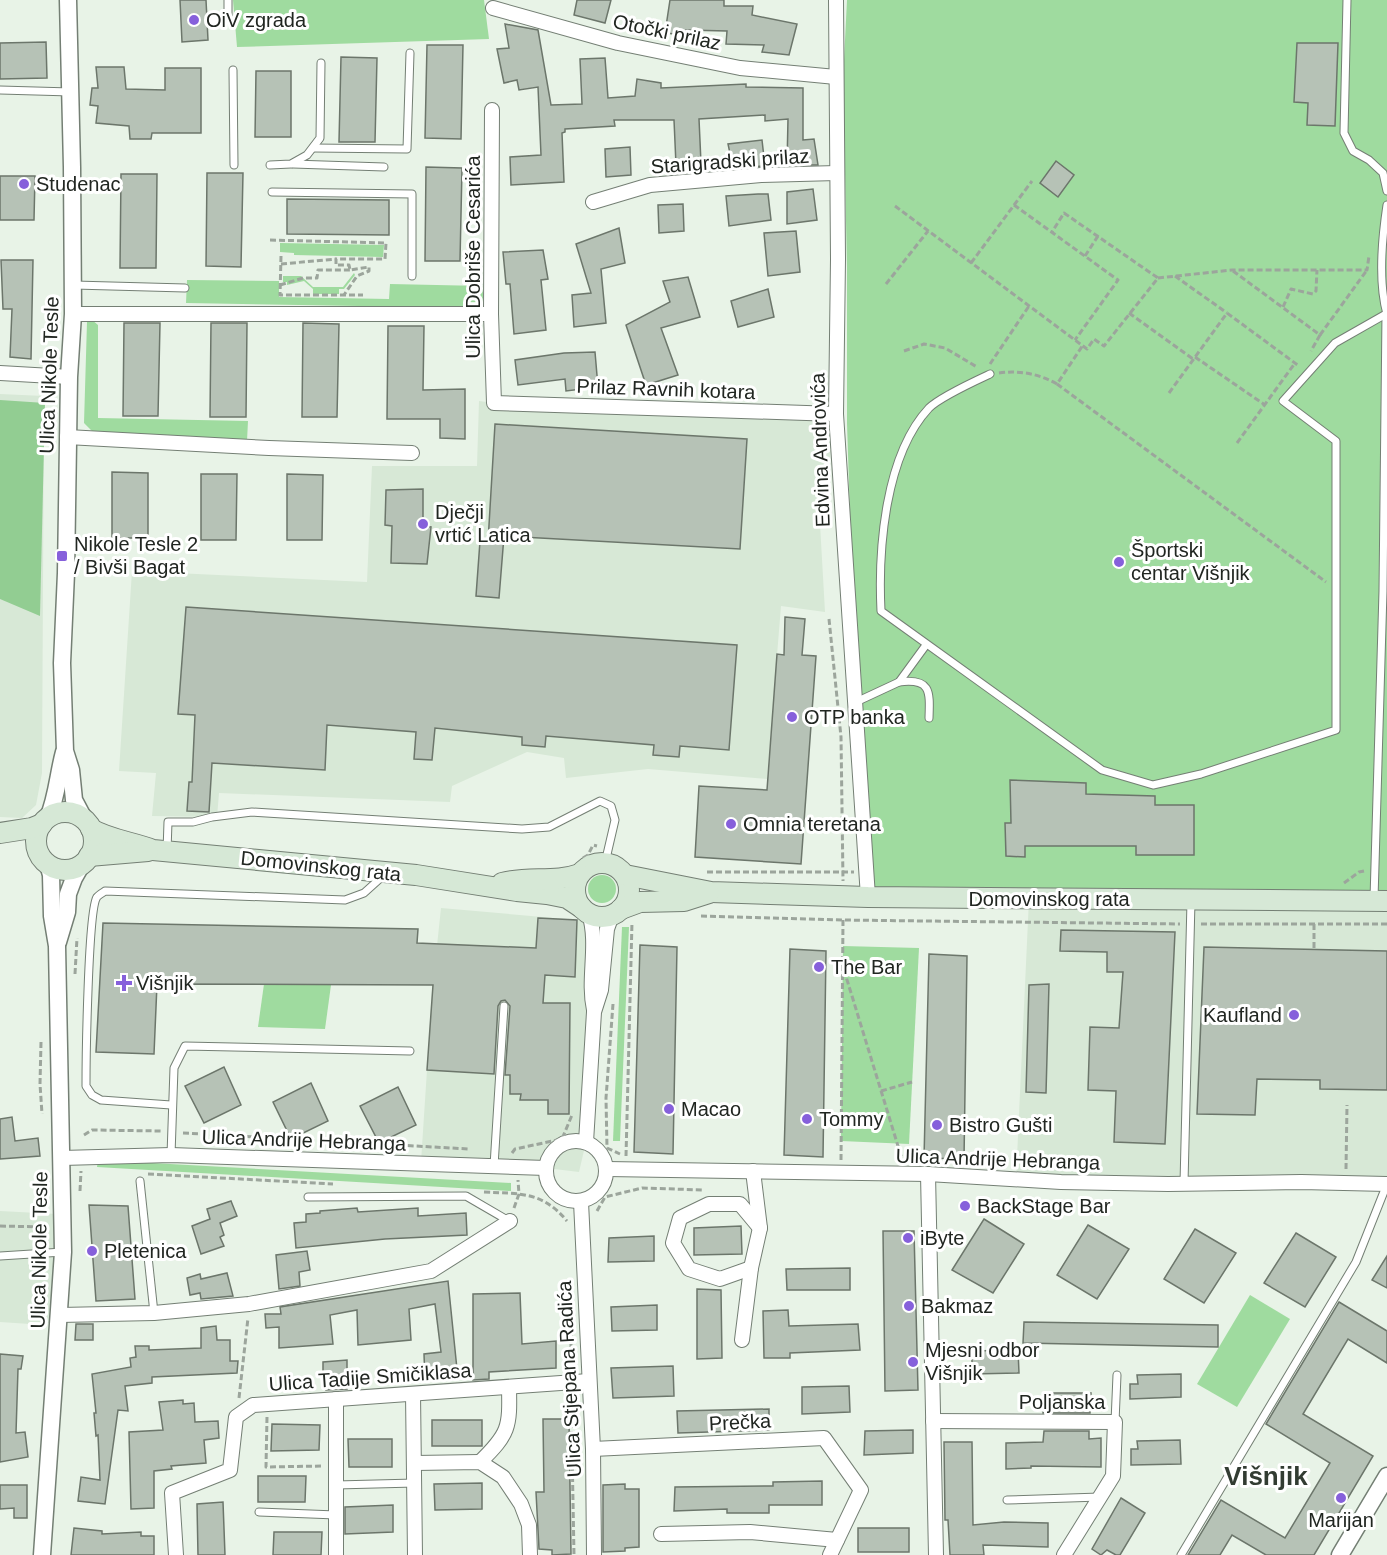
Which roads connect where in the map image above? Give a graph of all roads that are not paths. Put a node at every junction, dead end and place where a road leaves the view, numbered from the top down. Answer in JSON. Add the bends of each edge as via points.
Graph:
{"nodes":[{"id":1,"x":69,"y":0,"type":"edge"},
{"id":2,"x":228,"y":0,"type":"edge"},
{"id":3,"x":836,"y":0,"type":"edge"},
{"id":4,"x":1347,"y":0,"type":"edge"},
{"id":5,"x":493,"y":8,"type":"dead end"},
{"id":6,"x":212,"y":20,"type":"dead end"},
{"id":7,"x":410,"y":53,"type":"dead end"},
{"id":8,"x":321,"y":63,"type":"dead end"},
{"id":9,"x":233,"y":70,"type":"dead end"},
{"id":10,"x":836,"y":77,"type":"junction"},
{"id":11,"x":0,"y":90,"type":"edge"},
{"id":12,"x":71,"y":92,"type":"junction"},
{"id":13,"x":492,"y":110,"type":"dead end"},
{"id":14,"x":313,"y":148,"type":"junction"},
{"id":15,"x":291,"y":164,"type":"junction"},
{"id":16,"x":234,"y":165,"type":"dead end"},
{"id":17,"x":270,"y":165,"type":"dead end"},
{"id":18,"x":384,"y":167,"type":"dead end"},
{"id":19,"x":837,"y":173,"type":"junction"},
{"id":20,"x":1387,"y":190,"type":"edge"},
{"id":21,"x":272,"y":192,"type":"dead end"},
{"id":22,"x":593,"y":202,"type":"dead end"},
{"id":23,"x":1387,"y":205,"type":"edge"},
{"id":24,"x":412,"y":276,"type":"dead end"},
{"id":25,"x":73,"y":285,"type":"junction"},
{"id":26,"x":185,"y":288,"type":"dead end"},
{"id":27,"x":73,"y":314,"type":"junction"},
{"id":28,"x":491,"y":314,"type":"junction"},
{"id":29,"x":1387,"y":314,"type":"edge"},
{"id":30,"x":0,"y":373,"type":"edge"},
{"id":31,"x":990,"y":374,"type":"road end"},
{"id":32,"x":69,"y":377,"type":"junction"},
{"id":33,"x":494,"y":403,"type":"joint"},
{"id":34,"x":836,"y":414,"type":"junction"},
{"id":35,"x":67,"y":437,"type":"junction"},
{"id":36,"x":412,"y":453,"type":"dead end"},
{"id":37,"x":1385,"y":591,"type":"edge"},
{"id":38,"x":926,"y":645,"type":"junction"},
{"id":39,"x":899,"y":682,"type":"junction"},
{"id":40,"x":856,"y":702,"type":"junction"},
{"id":41,"x":929,"y":718,"type":"dead end"},
{"id":42,"x":65,"y":751,"type":"junction"},
{"id":43,"x":45,"y":821,"type":"junction"},
{"id":44,"x":88,"y":824,"type":"junction"},
{"id":45,"x":0,"y":834,"type":"edge"},
{"id":46,"x":0,"y":840,"type":"edge"},
{"id":47,"x":160,"y":850,"type":"junction"},
{"id":48,"x":607,"y":856,"type":"junction"},
{"id":49,"x":44,"y":859,"type":"junction"},
{"id":50,"x":86,"y":860,"type":"junction"},
{"id":51,"x":386,"y":873,"type":"junction"},
{"id":52,"x":580,"y":874,"type":"junction"},
{"id":53,"x":625,"y":875,"type":"junction"},
{"id":54,"x":488,"y":886,"type":"junction"},
{"id":55,"x":711,"y":892,"type":"junction"},
{"id":56,"x":868,"y":897,"type":"junction"},
{"id":57,"x":1191,"y":900,"type":"junction"},
{"id":58,"x":1381,"y":901,"type":"edge"},
{"id":59,"x":585,"y":911,"type":"junction"},
{"id":60,"x":617,"y":912,"type":"junction"},
{"id":61,"x":57,"y":946,"type":"junction"},
{"id":62,"x":504,"y":1006,"type":"dead end"},
{"id":63,"x":594,"y":1012,"type":"junction"},
{"id":64,"x":410,"y":1051,"type":"dead end"},
{"id":65,"x":171,"y":1105,"type":"junction"},
{"id":66,"x":586,"y":1142,"type":"junction"},
{"id":67,"x":171,"y":1155,"type":"junction"},
{"id":68,"x":62,"y":1158,"type":"junction"},
{"id":69,"x":494,"y":1166,"type":"junction"},
{"id":70,"x":546,"y":1168,"type":"junction"},
{"id":71,"x":607,"y":1169,"type":"junction"},
{"id":72,"x":753,"y":1171,"type":"junction"},
{"id":73,"x":928,"y":1174,"type":"junction"},
{"id":74,"x":140,"y":1181,"type":"dead end"},
{"id":75,"x":1184,"y":1183,"type":"junction"},
{"id":76,"x":1387,"y":1184,"type":"edge"},
{"id":77,"x":308,"y":1197,"type":"dead end"},
{"id":78,"x":581,"y":1202,"type":"junction"},
{"id":79,"x":510,"y":1221,"type":"joint"},
{"id":80,"x":760,"y":1228,"type":"junction"},
{"id":81,"x":63,"y":1252,"type":"junction"},
{"id":82,"x":0,"y":1256,"type":"edge"},
{"id":83,"x":751,"y":1268,"type":"junction"},
{"id":84,"x":154,"y":1313,"type":"junction"},
{"id":85,"x":60,"y":1315,"type":"junction"},
{"id":86,"x":742,"y":1340,"type":"dead end"},
{"id":87,"x":1117,"y":1375,"type":"dead end"},
{"id":88,"x":589,"y":1382,"type":"junction"},
{"id":89,"x":509,"y":1388,"type":"junction"},
{"id":90,"x":413,"y":1394,"type":"junction"},
{"id":91,"x":336,"y":1399,"type":"junction"},
{"id":92,"x":933,"y":1421,"type":"junction"},
{"id":93,"x":1115,"y":1422,"type":"junction"},
{"id":94,"x":593,"y":1449,"type":"junction"},
{"id":95,"x":480,"y":1462,"type":"junction"},
{"id":96,"x":415,"y":1463,"type":"junction"},
{"id":97,"x":1387,"y":1476,"type":"edge"},
{"id":98,"x":415,"y":1483,"type":"junction"},
{"id":99,"x":336,"y":1485,"type":"junction"},
{"id":100,"x":1100,"y":1497,"type":"junction"},
{"id":101,"x":1007,"y":1500,"type":"dead end"},
{"id":102,"x":259,"y":1512,"type":"dead end"},
{"id":103,"x":336,"y":1515,"type":"junction"},
{"id":104,"x":661,"y":1534,"type":"dead end"},
{"id":105,"x":837,"y":1540,"type":"junction"},
{"id":106,"x":42,"y":1555,"type":"edge"},
{"id":107,"x":176,"y":1555,"type":"edge"},
{"id":108,"x":336,"y":1555,"type":"edge"},
{"id":109,"x":415,"y":1555,"type":"edge"},
{"id":110,"x":530,"y":1555,"type":"edge"},
{"id":111,"x":594,"y":1555,"type":"edge"},
{"id":112,"x":830,"y":1555,"type":"edge"},
{"id":113,"x":936,"y":1555,"type":"edge"},
{"id":114,"x":1064,"y":1555,"type":"edge"},
{"id":115,"x":1181,"y":1555,"type":"edge"},
{"id":116,"x":1340,"y":1555,"type":"edge"}],
"edges":[{"from":1,"to":12,"type":"street","name":"Ulica Nikole Tesle"},
{"from":2,"to":6,"type":"lane","via":[[228,17]]},
{"from":3,"to":10,"type":"street","name":"Edvina Androvića"},
{"from":4,"to":20,"type":"lane","via":[[1344,133],[1353,151],[1383,173]]},
{"from":5,"to":10,"type":"street","name":"Otočki prilaz","via":[[618,43],[740,68]]},
{"from":7,"to":14,"type":"lane","via":[[407,149]]},
{"from":8,"to":14,"type":"lane","via":[[320,138]]},
{"from":9,"to":16,"type":"lane"},
{"from":10,"to":19,"type":"street","name":"Edvina Androvića"},
{"from":11,"to":12,"type":"lane"},
{"from":12,"to":25,"type":"street","name":"Ulica Nikole Tesle"},
{"from":13,"to":28,"type":"street","name":"Ulica Dobriše Cesarića"},
{"from":14,"to":15,"type":"lane"},
{"from":15,"to":17,"type":"lane"},
{"from":15,"to":18,"type":"lane"},
{"from":19,"to":22,"type":"street","name":"Starigradski prilaz","via":[[650,185]]},
{"from":19,"to":34,"type":"street","name":"Edvina Androvića"},
{"from":21,"to":24,"type":"lane","via":[[412,194]]},
{"from":23,"to":29,"type":"lane","via":[[1381,263]]},
{"from":25,"to":26,"type":"lane"},
{"from":25,"to":27,"type":"street","name":"Ulica Nikole Tesle"},
{"from":27,"to":28,"type":"street"},
{"from":27,"to":32,"type":"street","name":"Ulica Nikole Tesle"},
{"from":28,"to":33,"type":"street","name":"Ulica Dobriše Cesarića"},
{"from":29,"to":37,"type":"lane"},
{"from":29,"to":38,"type":"lane","via":[[1335,343],[1283,401],[1336,441],[1336,730],[1201,774],[1153,785],[1102,770]]},
{"from":30,"to":32,"type":"street"},
{"from":31,"to":38,"type":"lane","via":[[931,406],[908,438],[892,482],[882,542],[881,611]]},
{"from":32,"to":35,"type":"street","name":"Ulica Nikole Tesle"},
{"from":33,"to":34,"type":"street","name":"Prilaz Ravnih kotara"},
{"from":34,"to":40,"type":"street","name":"Edvina Androvića"},
{"from":35,"to":36,"type":"street"},
{"from":35,"to":42,"type":"street","name":"Ulica Nikole Tesle","via":[[62,663]]},
{"from":37,"to":58,"type":"lane"},
{"from":38,"to":39,"type":"lane"},
{"from":39,"to":40,"type":"lane"},
{"from":39,"to":41,"type":"lane","via":[[922,682],[930,696]]},
{"from":40,"to":56,"type":"street","name":"Edvina Androvića"},
{"from":42,"to":43,"type":"street","name":"Ulica Nikole Tesle","via":[[54,805]]},
{"from":42,"to":44,"type":"street","name":"Ulica Nikole Tesle","via":[[74,800]]},
{"from":43,"to":44,"type":"main road","via":[[66,812]]},
{"from":43,"to":45,"type":"main road","via":[[32,828]]},
{"from":43,"to":49,"type":"main road","via":[[37,836]]},
{"from":44,"to":47,"type":"main road","name":"Domovinskog rata","via":[[102,835]]},
{"from":44,"to":50,"type":"main road","via":[[93,846]]},
{"from":46,"to":49,"type":"main road"},
{"from":47,"to":48,"type":"lane","via":[[168,822],[252,812],[522,829],[549,826],[600,801],[610,806],[615,820]]},
{"from":47,"to":50,"type":"main road","name":"Domovinskog rata","via":[[112,853]]},
{"from":47,"to":51,"type":"main road","name":"Domovinskog rata"},
{"from":48,"to":52,"type":"main road"},
{"from":48,"to":53,"type":"main road"},
{"from":49,"to":50,"type":"main road","via":[[65,870]]},
{"from":49,"to":61,"type":"street","name":"Ulica Nikole Tesle","via":[[51,875]]},
{"from":50,"to":61,"type":"street","name":"Ulica Nikole Tesle","via":[[68,894]]},
{"from":51,"to":54,"type":"main road","name":"Domovinskog rata"},
{"from":51,"to":65,"type":"lane","via":[[364,893],[345,900],[105,891],[97,896],[90,958],[86,1086],[100,1100]]},
{"from":52,"to":54,"type":"main road","name":"Domovinskog rata","via":[[569,878],[518,878]]},
{"from":52,"to":59,"type":"main road","via":[[575,891]]},
{"from":53,"to":55,"type":"main road","name":"Domovinskog rata"},
{"from":53,"to":60,"type":"main road","via":[[628,896]]},
{"from":54,"to":59,"type":"main road","name":"Domovinskog rata","via":[[567,898]]},
{"from":55,"to":56,"type":"main road","name":"Domovinskog rata"},
{"from":55,"to":60,"type":"main road","name":"Domovinskog rata","via":[[684,901],[640,902]]},
{"from":56,"to":57,"type":"main road","name":"Domovinskog rata"},
{"from":57,"to":58,"type":"main road","name":"Domovinskog rata"},
{"from":57,"to":75,"type":"lane"},
{"from":59,"to":60,"type":"main road","via":[[597,916]]},
{"from":59,"to":63,"type":"street","via":[[594,929],[590,993]]},
{"from":60,"to":63,"type":"street","via":[[607,929],[601,990]]},
{"from":61,"to":68,"type":"street","name":"Ulica Nikole Tesle"},
{"from":62,"to":69,"type":"lane"},
{"from":63,"to":66,"type":"street"},
{"from":64,"to":65,"type":"lane","via":[[185,1046],[174,1068]]},
{"from":65,"to":67,"type":"lane"},
{"from":66,"to":70,"type":"street","via":[[560,1146]]},
{"from":66,"to":71,"type":"street","via":[[600,1153]]},
{"from":67,"to":68,"type":"street","name":"Ulica Andrije Hebranga"},
{"from":67,"to":69,"type":"street","name":"Ulica Andrije Hebranga"},
{"from":68,"to":81,"type":"street","name":"Ulica Nikole Tesle"},
{"from":69,"to":70,"type":"street","name":"Ulica Andrije Hebranga"},
{"from":70,"to":78,"type":"street","via":[[546,1178],[555,1194]]},
{"from":71,"to":72,"type":"street","name":"Ulica Andrije Hebranga"},
{"from":71,"to":78,"type":"street","via":[[603,1186]]},
{"from":72,"to":73,"type":"street","name":"Ulica Andrije Hebranga"},
{"from":72,"to":80,"type":"street"},
{"from":73,"to":75,"type":"street","name":"Ulica Andrije Hebranga","via":[[1061,1182]]},
{"from":73,"to":92,"type":"street"},
{"from":74,"to":84,"type":"lane"},
{"from":75,"to":76,"type":"street","name":"Ulica Andrije Hebranga"},
{"from":76,"to":115,"type":"lane","via":[[1356,1262]]},
{"from":77,"to":79,"type":"lane","via":[[466,1196]]},
{"from":78,"to":88,"type":"street","name":"Ulica Stjepana Radića"},
{"from":79,"to":84,"type":"street","via":[[431,1271],[249,1304]]},
{"from":80,"to":83,"type":"street"},
{"from":80,"to":83,"type":"street","via":[[740,1204],[709,1204],[681,1218],[673,1243],[689,1269],[720,1279]]},
{"from":81,"to":82,"type":"lane"},
{"from":81,"to":85,"type":"street","name":"Ulica Nikole Tesle"},
{"from":83,"to":86,"type":"street"},
{"from":84,"to":85,"type":"street"},
{"from":85,"to":106,"type":"street","name":"Ulica Nikole Tesle"},
{"from":87,"to":93,"type":"lane"},
{"from":88,"to":89,"type":"street","name":"Ulica Tadije Smičiklasa"},
{"from":88,"to":94,"type":"street","name":"Ulica Stjepana Radića"},
{"from":89,"to":90,"type":"street","name":"Ulica Tadije Smičiklasa"},
{"from":89,"to":95,"type":"street","via":[[510,1422],[501,1443]]},
{"from":90,"to":91,"type":"street","name":"Ulica Tadije Smičiklasa"},
{"from":90,"to":96,"type":"street"},
{"from":91,"to":99,"type":"street"},
{"from":91,"to":107,"type":"street","name":"Ulica Tadije Smičiklasa","via":[[252,1405],[236,1418],[230,1470],[172,1493]]},
{"from":92,"to":93,"type":"street","name":"Poljanska"},
{"from":92,"to":113,"type":"street"},
{"from":93,"to":100,"type":"street","name":"Poljanska","via":[[1113,1476]]},
{"from":94,"to":105,"type":"street","name":"Prečka","via":[[824,1438],[861,1490]]},
{"from":94,"to":111,"type":"street","name":"Ulica Stjepana Radića"},
{"from":95,"to":96,"type":"street"},
{"from":95,"to":110,"type":"street","via":[[503,1477],[521,1504],[529,1525]]},
{"from":96,"to":98,"type":"street"},
{"from":97,"to":116,"type":"street"},
{"from":98,"to":99,"type":"lane"},
{"from":98,"to":109,"type":"street"},
{"from":99,"to":103,"type":"street"},
{"from":100,"to":101,"type":"lane"},
{"from":100,"to":114,"type":"street","name":"Poljanska"},
{"from":102,"to":103,"type":"lane"},
{"from":103,"to":108,"type":"street"},
{"from":104,"to":105,"type":"street","via":[[750,1532]]},
{"from":105,"to":112,"type":"street"}]}
